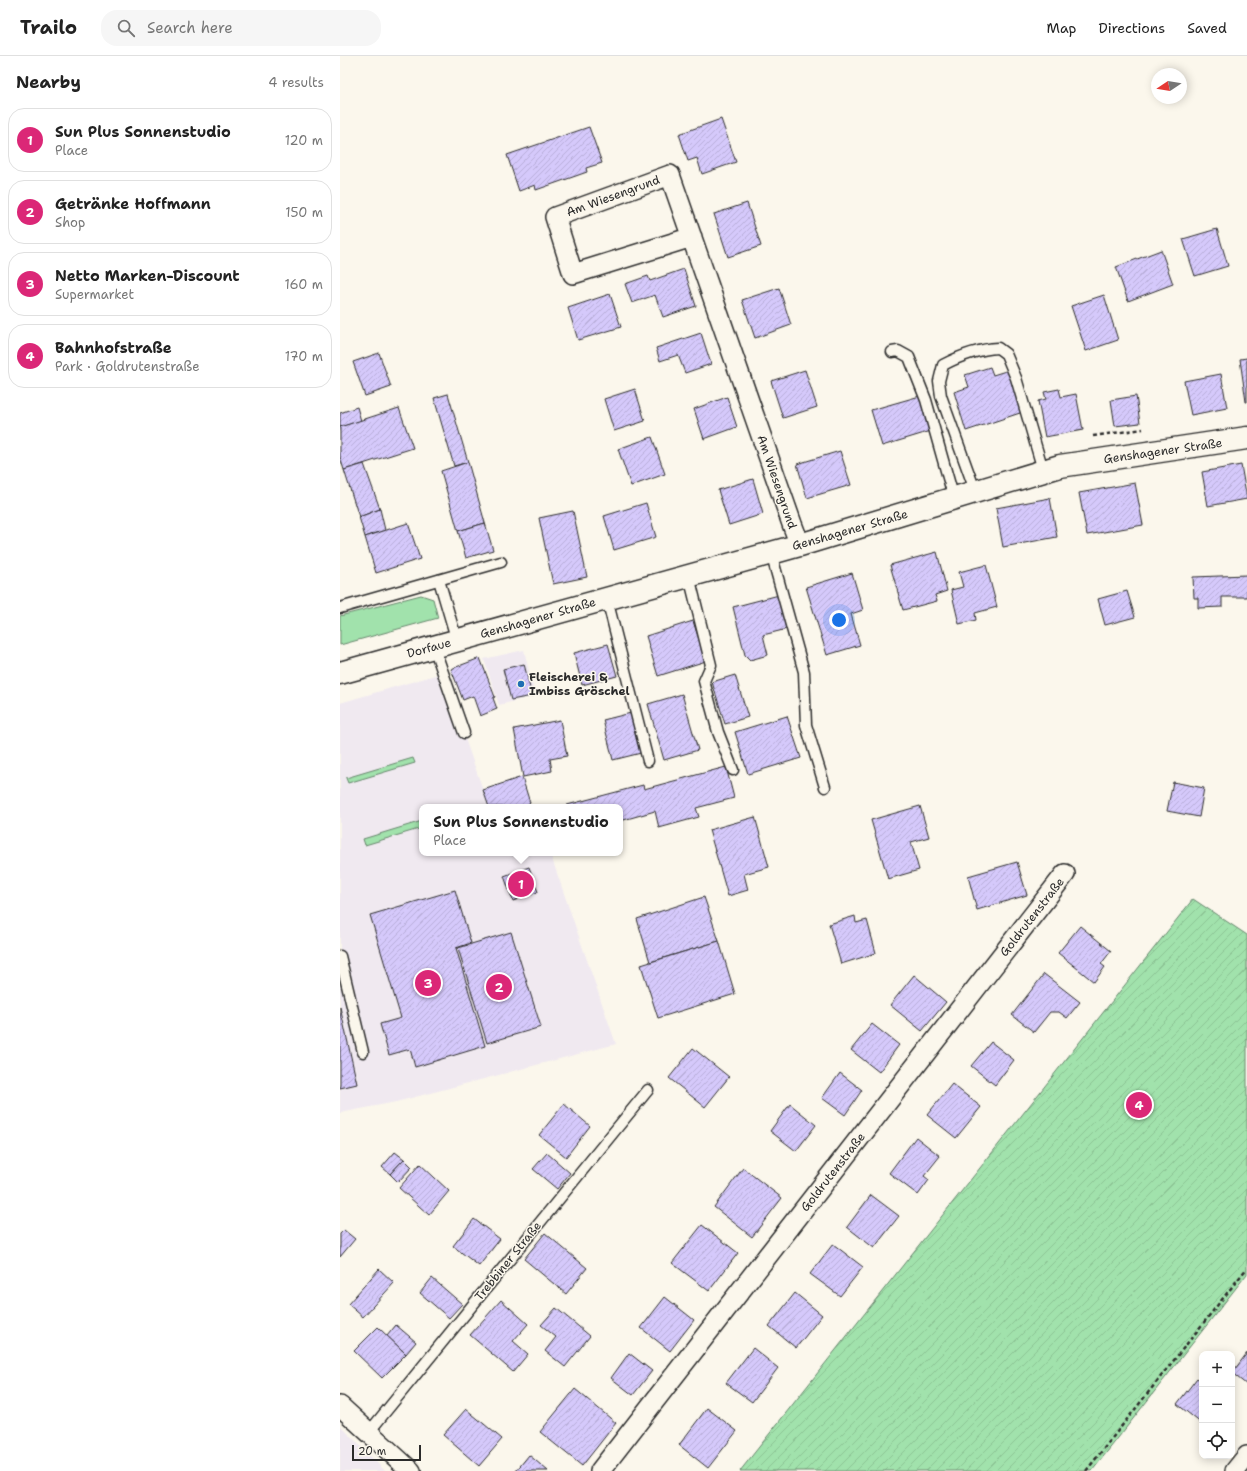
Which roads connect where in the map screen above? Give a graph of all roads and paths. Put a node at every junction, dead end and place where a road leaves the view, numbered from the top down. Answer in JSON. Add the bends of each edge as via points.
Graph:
{"nodes":[{"id":1,"x":692,"y":237,"type":"junction"},
{"id":2,"x":892,"y":352,"type":"dead end"},
{"id":3,"x":1247,"y":438,"type":"edge"},
{"id":4,"x":1043,"y":470,"type":"junction"},
{"id":5,"x":976,"y":493,"type":"junction"},
{"id":6,"x":954,"y":499,"type":"junction"},
{"id":7,"x":800,"y":545,"type":"junction"},
{"id":8,"x":771,"y":553,"type":"junction"},
{"id":9,"x":501,"y":562,"type":"dead end"},
{"id":10,"x":690,"y":576,"type":"junction"},
{"id":11,"x":439,"y":580,"type":"junction"},
{"id":12,"x":607,"y":599,"type":"junction"},
{"id":13,"x":340,"y":608,"type":"edge"},
{"id":14,"x":457,"y":641,"type":"junction"},
{"id":15,"x":434,"y":647,"type":"junction"},
{"id":16,"x":340,"y":673,"type":"edge"},
{"id":17,"x":464,"y":733,"type":"dead end"},
{"id":18,"x":648,"y":761,"type":"dead end"},
{"id":19,"x":733,"y":770,"type":"dead end"},
{"id":20,"x":825,"y":787,"type":"dead end"},
{"id":21,"x":1065,"y":874,"type":"dead end"},
{"id":22,"x":340,"y":956,"type":"edge"},
{"id":23,"x":363,"y":1052,"type":"dead end"},
{"id":24,"x":648,"y":1090,"type":"dead end"},
{"id":25,"x":1247,"y":1268,"type":"edge"},
{"id":26,"x":340,"y":1406,"type":"edge"},
{"id":27,"x":369,"y":1432,"type":"junction"},
{"id":28,"x":1247,"y":1456,"type":"edge"},
{"id":29,"x":411,"y":1471,"type":"edge"},
{"id":30,"x":600,"y":1471,"type":"edge"},
{"id":31,"x":1086,"y":1471,"type":"edge"},
{"id":32,"x":1235,"y":1471,"type":"edge"}],
"edges":[{"from":1,"to":1,"type":"street","name":"Am Wiesengrund","via":[[670,175],[555,217],[573,274]]},
{"from":1,"to":7,"type":"street","name":"Am Wiesengrund"},
{"from":2,"to":6,"type":"lane","via":[[898,351],[909,357],[926,400]]},
{"from":3,"to":4,"type":"street","name":"Genshagener Straße"},
{"from":4,"to":5,"type":"street","name":"Genshagener Straße"},
{"from":4,"to":5,"type":"lane","via":[[1016,378],[1006,354],[998,348],[956,358],[943,365],[939,381],[941,396]]},
{"from":5,"to":6,"type":"street","name":"Genshagener Straße"},
{"from":6,"to":7,"type":"street","name":"Genshagener Straße"},
{"from":7,"to":8,"type":"street","name":"Genshagener Straße"},
{"from":8,"to":10,"type":"street","name":"Genshagener Straße"},
{"from":8,"to":20,"type":"lane","via":[[804,672],[806,725]]},
{"from":9,"to":11,"type":"lane"},
{"from":10,"to":12,"type":"street","name":"Genshagener Straße"},
{"from":10,"to":19,"type":"lane","via":[[711,665],[704,681],[718,732]]},
{"from":11,"to":13,"type":"lane"},
{"from":11,"to":14,"type":"lane","name":"Dorfaue"},
{"from":12,"to":14,"type":"street","name":"Genshagener Straße"},
{"from":12,"to":18,"type":"lane"},
{"from":14,"to":15,"type":"street","name":"Dorfaue"},
{"from":15,"to":16,"type":"street","name":"Dorfaue"},
{"from":15,"to":17,"type":"lane"},
{"from":21,"to":30,"type":"street","name":"Goldrutenstraße"},
{"from":22,"to":23,"type":"lane"},
{"from":24,"to":27,"type":"lane","name":"Trebbiner Straße"},
{"from":25,"to":31,"type":"path"},
{"from":26,"to":27,"type":"street"},
{"from":27,"to":29,"type":"street"},
{"from":28,"to":32,"type":"street"}]}
